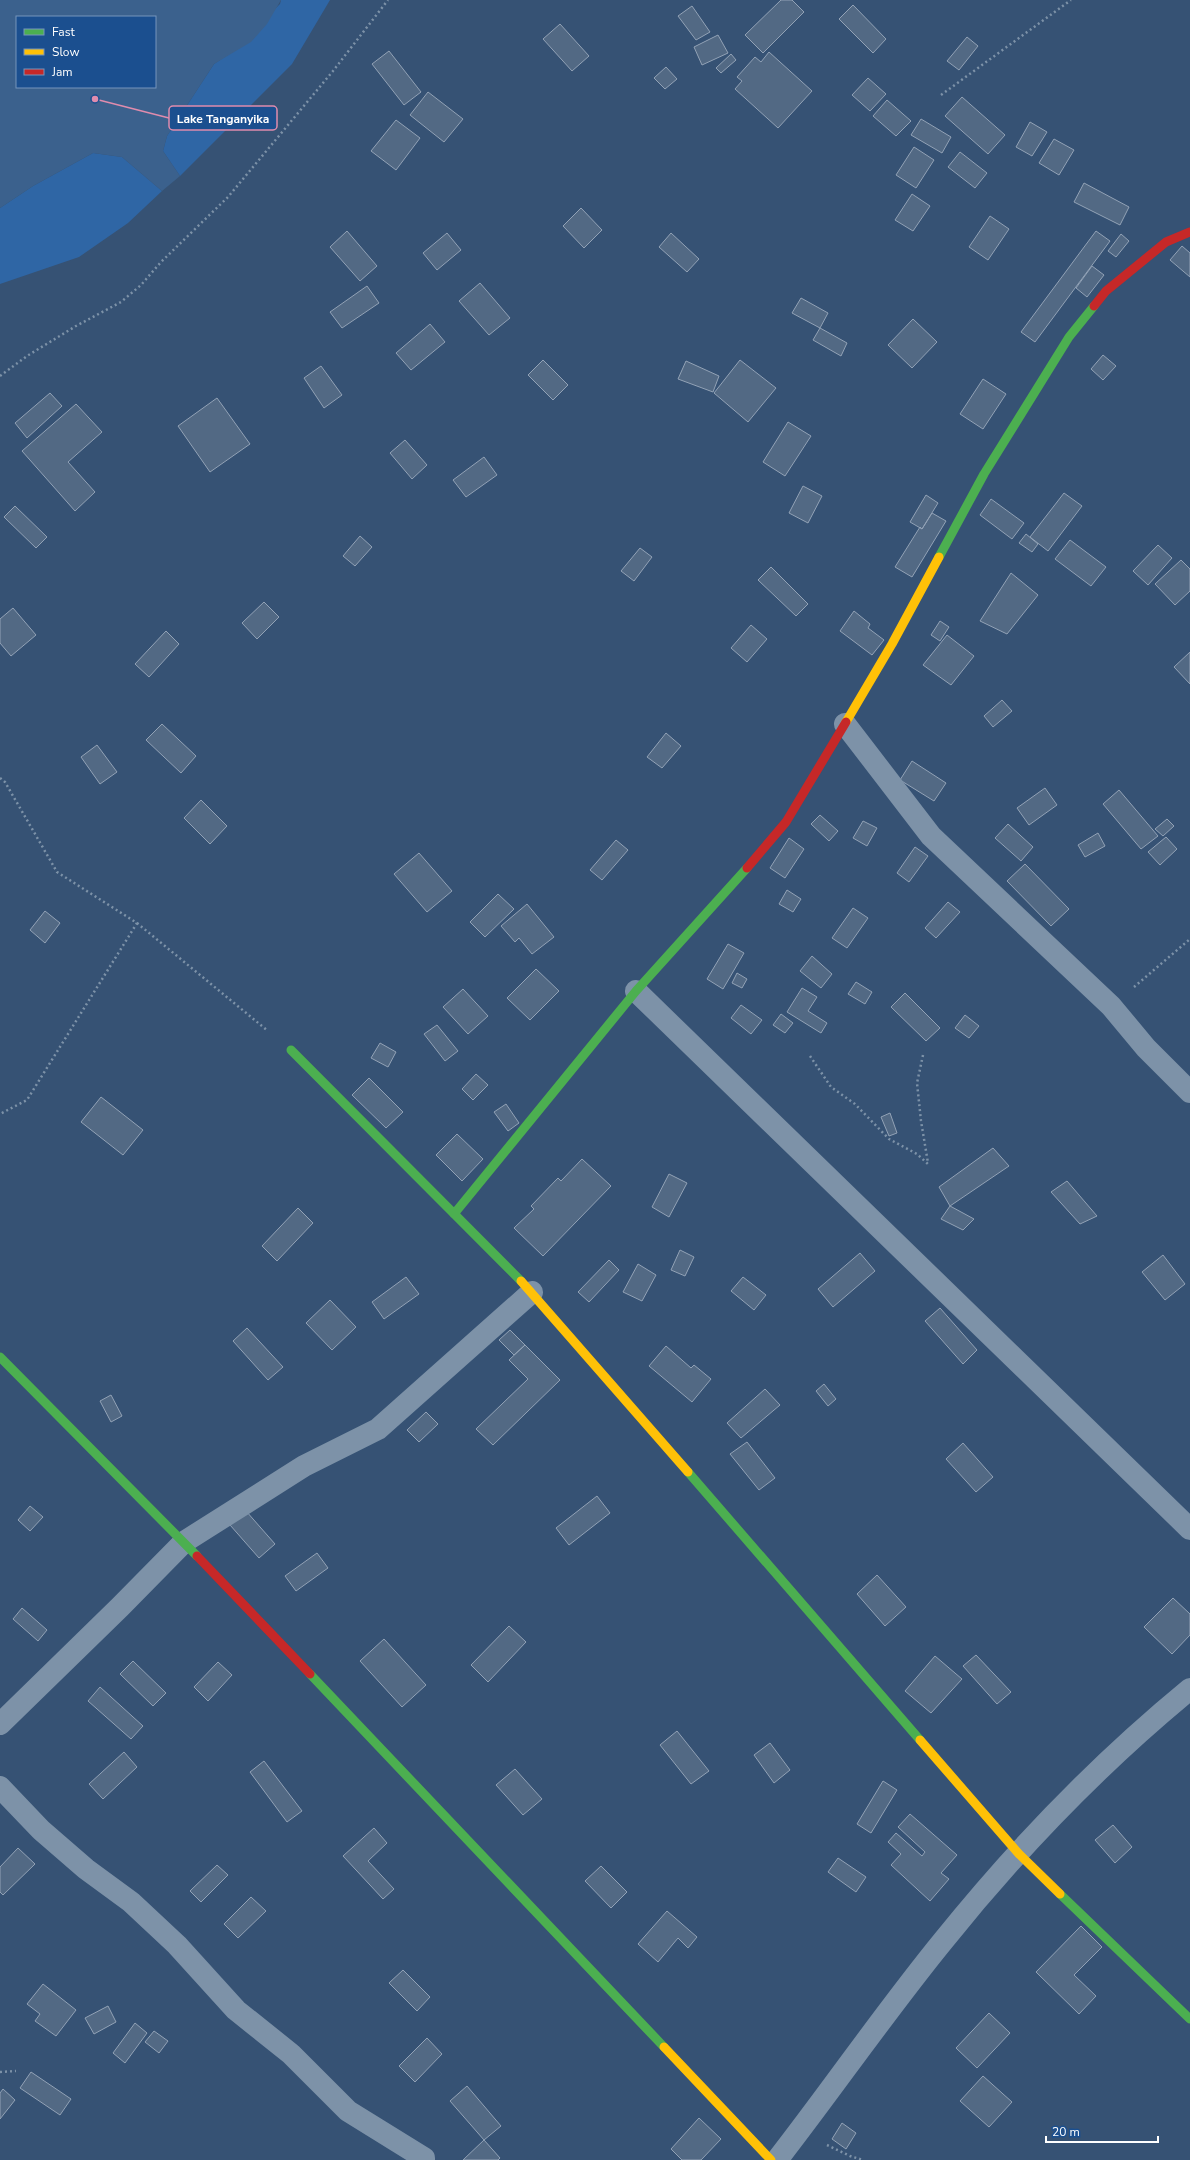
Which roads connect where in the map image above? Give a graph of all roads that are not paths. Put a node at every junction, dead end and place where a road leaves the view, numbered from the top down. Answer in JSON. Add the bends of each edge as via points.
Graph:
{"nodes":[{"id":1,"x":1190,"y":232,"type":"edge"},
{"id":2,"x":845,"y":724,"type":"junction"},
{"id":3,"x":636,"y":992,"type":"junction"},
{"id":4,"x":291,"y":1050,"type":"road end"},
{"id":5,"x":1190,"y":1092,"type":"edge"},
{"id":6,"x":454,"y":1214,"type":"junction"},
{"id":7,"x":532,"y":1292,"type":"junction"},
{"id":8,"x":0,"y":1357,"type":"edge"},
{"id":9,"x":1190,"y":1529,"type":"edge"},
{"id":10,"x":184,"y":1542,"type":"junction"},
{"id":11,"x":1190,"y":1688,"type":"edge"},
{"id":12,"x":0,"y":1724,"type":"edge"},
{"id":13,"x":0,"y":1787,"type":"edge"},
{"id":14,"x":1019,"y":1854,"type":"junction"},
{"id":15,"x":1190,"y":2019,"type":"edge"},
{"id":16,"x":424,"y":2160,"type":"edge"},
{"id":17,"x":771,"y":2160,"type":"edge"},
{"id":18,"x":776,"y":2160,"type":"edge"}],
"edges":[{"from":1,"to":2,"type":"street","via":[[1166,242],[1106,291],[1069,337],[984,474],[892,644]]},
{"from":2,"to":3,"type":"street","via":[[786,822]]},
{"from":2,"to":5,"type":"street","via":[[931,836],[1111,1006],[1146,1048]]},
{"from":3,"to":6,"type":"street"},
{"from":3,"to":9,"type":"street"},
{"from":4,"to":6,"type":"street"},
{"from":6,"to":7,"type":"street"},
{"from":7,"to":10,"type":"street","via":[[378,1429],[304,1466]]},
{"from":7,"to":14,"type":"street"},
{"from":8,"to":10,"type":"street"},
{"from":10,"to":12,"type":"street"},
{"from":10,"to":17,"type":"street"},
{"from":11,"to":14,"type":"street","via":[[1084,1785]]},
{"from":13,"to":16,"type":"street","via":[[41,1830],[86,1869],[131,1902],[177,1945],[236,2010],[291,2054],[348,2111]]},
{"from":14,"to":15,"type":"street"},
{"from":14,"to":18,"type":"street","via":[[943,1941]]}]}
